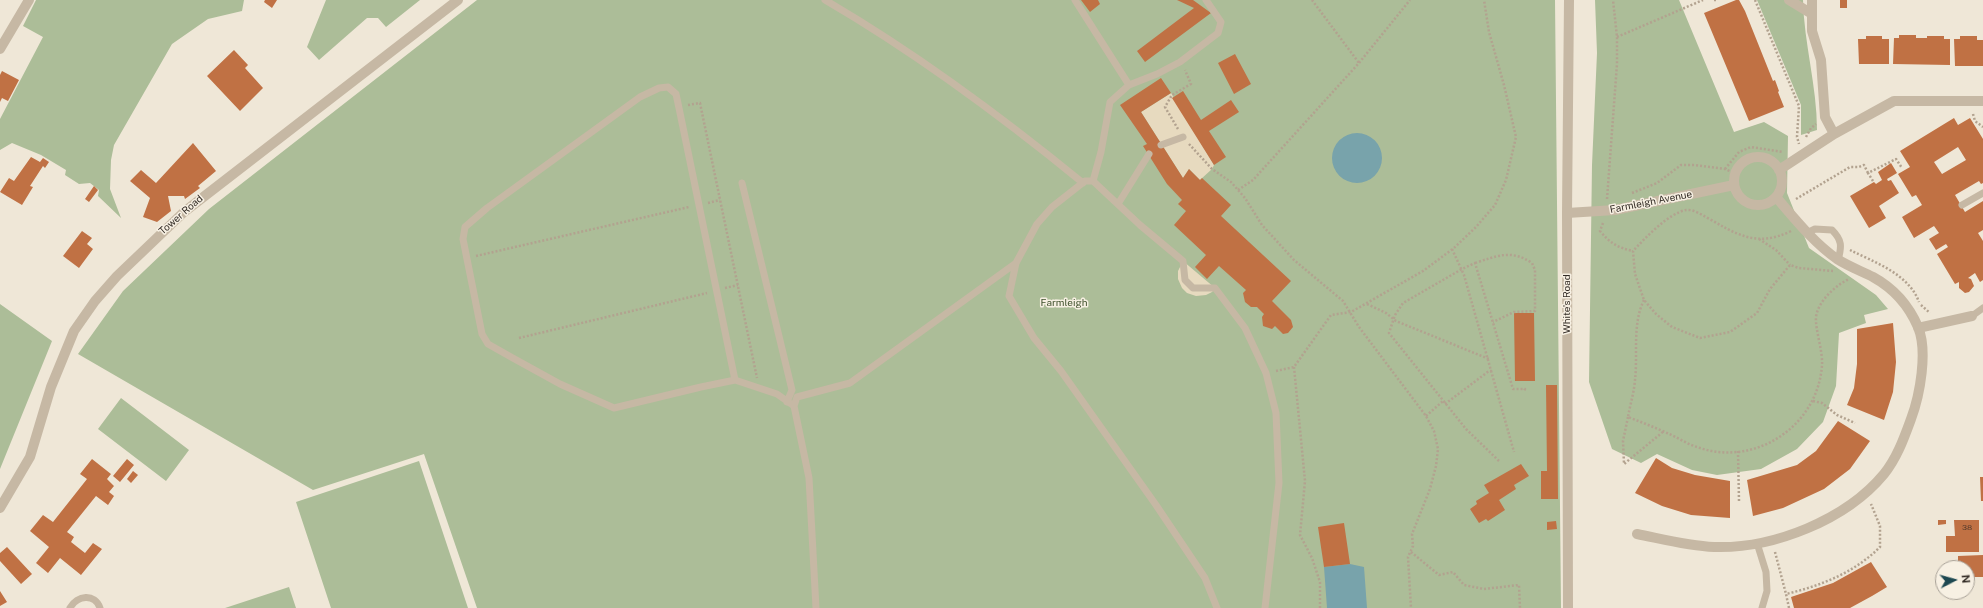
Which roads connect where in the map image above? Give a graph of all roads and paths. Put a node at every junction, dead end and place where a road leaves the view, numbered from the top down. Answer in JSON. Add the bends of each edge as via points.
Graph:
{"nodes":[{"id":1,"x":29,"y":0,"type":"edge"},
{"id":2,"x":458,"y":0,"type":"edge"},
{"id":3,"x":825,"y":0,"type":"edge"},
{"id":4,"x":1075,"y":0,"type":"edge"},
{"id":5,"x":1206,"y":0,"type":"edge"},
{"id":6,"x":1312,"y":0,"type":"edge"},
{"id":7,"x":1410,"y":0,"type":"edge"},
{"id":8,"x":1484,"y":0,"type":"edge"},
{"id":9,"x":1569,"y":0,"type":"edge"},
{"id":10,"x":1613,"y":0,"type":"edge"},
{"id":11,"x":1703,"y":0,"type":"edge"},
{"id":12,"x":1755,"y":0,"type":"edge"},
{"id":13,"x":1789,"y":0,"type":"edge"},
{"id":14,"x":1812,"y":0,"type":"edge"},
{"id":15,"x":1812,"y":14,"type":"junction"},
{"id":16,"x":1617,"y":37,"type":"junction"},
{"id":17,"x":0,"y":49,"type":"edge"},
{"id":18,"x":1180,"y":62,"type":"junction"},
{"id":19,"x":1359,"y":63,"type":"junction"},
{"id":20,"x":1129,"y":85,"type":"junction"},
{"id":21,"x":1983,"y":101,"type":"edge"},
{"id":22,"x":679,"y":108,"type":"junction"},
{"id":23,"x":1972,"y":114,"type":"dead end"},
{"id":24,"x":1826,"y":117,"type":"junction"},
{"id":25,"x":1983,"y":127,"type":"edge"},
{"id":26,"x":1834,"y":134,"type":"junction"},
{"id":27,"x":1183,"y":137,"type":"junction"},
{"id":28,"x":1799,"y":143,"type":"junction"},
{"id":29,"x":1161,"y":145,"type":"dead end"},
{"id":30,"x":1793,"y":146,"type":"dead end"},
{"id":31,"x":1787,"y":150,"type":"dead end"},
{"id":32,"x":1149,"y":154,"type":"dead end"},
{"id":33,"x":1802,"y":155,"type":"junction"},
{"id":34,"x":1902,"y":168,"type":"dead end"},
{"id":35,"x":1779,"y":170,"type":"junction"},
{"id":36,"x":1730,"y":171,"type":"junction"},
{"id":37,"x":1868,"y":173,"type":"junction"},
{"id":38,"x":1093,"y":181,"type":"junction"},
{"id":39,"x":1873,"y":181,"type":"dead end"},
{"id":40,"x":742,"y":183,"type":"dead end"},
{"id":41,"x":1083,"y":183,"type":"junction"},
{"id":42,"x":1734,"y":185,"type":"junction"},
{"id":43,"x":1238,"y":190,"type":"junction"},
{"id":44,"x":1983,"y":192,"type":"edge"},
{"id":45,"x":1629,"y":194,"type":"dead end"},
{"id":46,"x":1612,"y":197,"type":"dead end"},
{"id":47,"x":1776,"y":197,"type":"junction"},
{"id":48,"x":1607,"y":198,"type":"junction"},
{"id":49,"x":1796,"y":199,"type":"dead end"},
{"id":50,"x":720,"y":200,"type":"junction"},
{"id":51,"x":1118,"y":204,"type":"junction"},
{"id":52,"x":699,"y":205,"type":"junction"},
{"id":53,"x":1962,"y":205,"type":"dead end"},
{"id":54,"x":1607,"y":210,"type":"junction"},
{"id":55,"x":1567,"y":213,"type":"junction"},
{"id":56,"x":1799,"y":224,"type":"junction"},
{"id":57,"x":1807,"y":233,"type":"junction"},
{"id":58,"x":1759,"y":239,"type":"junction"},
{"id":59,"x":1452,"y":249,"type":"junction"},
{"id":60,"x":1634,"y":251,"type":"junction"},
{"id":61,"x":468,"y":258,"type":"junction"},
{"id":62,"x":1838,"y":260,"type":"junction"},
{"id":63,"x":1016,"y":263,"type":"junction"},
{"id":64,"x":1475,"y":263,"type":"junction"},
{"id":65,"x":1790,"y":265,"type":"junction"},
{"id":66,"x":1462,"y":269,"type":"junction"},
{"id":67,"x":1839,"y":273,"type":"dead end"},
{"id":68,"x":1845,"y":276,"type":"dead end"},
{"id":69,"x":738,"y":285,"type":"junction"},
{"id":70,"x":717,"y":290,"type":"junction"},
{"id":71,"x":1644,"y":300,"type":"junction"},
{"id":72,"x":1366,"y":304,"type":"junction"},
{"id":73,"x":1907,"y":306,"type":"junction"},
{"id":74,"x":1983,"y":308,"type":"edge"},
{"id":75,"x":1352,"y":312,"type":"junction"},
{"id":76,"x":1972,"y":316,"type":"joint"},
{"id":77,"x":1393,"y":319,"type":"junction"},
{"id":78,"x":1493,"y":322,"type":"junction"},
{"id":79,"x":1932,"y":324,"type":"junction"},
{"id":80,"x":1918,"y":328,"type":"junction"},
{"id":81,"x":519,"y":338,"type":"dead end"},
{"id":82,"x":1489,"y":358,"type":"junction"},
{"id":83,"x":1294,"y":367,"type":"junction"},
{"id":84,"x":1492,"y":371,"type":"junction"},
{"id":85,"x":1266,"y":373,"type":"junction"},
{"id":86,"x":735,"y":380,"type":"junction"},
{"id":87,"x":758,"y":382,"type":"dead end"},
{"id":88,"x":1524,"y":392,"type":"dead end"},
{"id":89,"x":1813,"y":401,"type":"junction"},
{"id":90,"x":787,"y":402,"type":"junction"},
{"id":91,"x":1444,"y":402,"type":"junction"},
{"id":92,"x":794,"y":406,"type":"junction"},
{"id":93,"x":1426,"y":416,"type":"junction"},
{"id":94,"x":1628,"y":417,"type":"junction"},
{"id":95,"x":1855,"y":423,"type":"dead end"},
{"id":96,"x":1664,"y":431,"type":"junction"},
{"id":97,"x":1738,"y":451,"type":"junction"},
{"id":98,"x":1514,"y":452,"type":"dead end"},
{"id":99,"x":1498,"y":460,"type":"dead end"},
{"id":100,"x":1874,"y":500,"type":"dead end"},
{"id":101,"x":1739,"y":501,"type":"dead end"},
{"id":102,"x":1870,"y":504,"type":"junction"},
{"id":103,"x":0,"y":508,"type":"edge"},
{"id":104,"x":1864,"y":508,"type":"dead end"},
{"id":105,"x":1638,"y":534,"type":"dead end"},
{"id":106,"x":1758,"y":542,"type":"junction"},
{"id":107,"x":1781,"y":550,"type":"dead end"},
{"id":108,"x":1411,"y":552,"type":"junction"},
{"id":109,"x":1775,"y":552,"type":"junction"},
{"id":110,"x":1762,"y":557,"type":"junction"},
{"id":111,"x":1786,"y":594,"type":"junction"},
{"id":112,"x":70,"y":608,"type":"edge"},
{"id":113,"x":100,"y":608,"type":"edge"},
{"id":114,"x":816,"y":608,"type":"edge"},
{"id":115,"x":1217,"y":608,"type":"edge"},
{"id":116,"x":1265,"y":608,"type":"edge"},
{"id":117,"x":1320,"y":608,"type":"edge"},
{"id":118,"x":1411,"y":608,"type":"edge"},
{"id":119,"x":1520,"y":608,"type":"edge"},
{"id":120,"x":1568,"y":608,"type":"edge"},
{"id":121,"x":1762,"y":608,"type":"edge"},
{"id":122,"x":1789,"y":608,"type":"edge"}],
"edges":[{"from":1,"to":17,"type":"street"},
{"from":2,"to":103,"type":"street","name":"Tower Road","via":[[184,212],[112,281],[82,318],[71,337],[51,386],[30,457]]},
{"from":3,"to":41,"type":"lane","via":[[872,27],[973,96]]},
{"from":4,"to":20,"type":"lane"},
{"from":5,"to":18,"type":"lane","via":[[1221,22],[1218,33]]},
{"from":6,"to":19,"type":"path"},
{"from":7,"to":19,"type":"path"},
{"from":8,"to":59,"type":"path","via":[[1516,137],[1506,180],[1495,205]]},
{"from":9,"to":55,"type":"street","name":"White's Road"},
{"from":10,"to":16,"type":"path"},
{"from":11,"to":16,"type":"path"},
{"from":12,"to":28,"type":"path","via":[[1799,106]]},
{"from":13,"to":15,"type":"street"},
{"from":14,"to":15,"type":"street"},
{"from":15,"to":24,"type":"street","via":[[1812,31],[1821,60]]},
{"from":16,"to":48,"type":"path"},
{"from":18,"to":20,"type":"lane"},
{"from":18,"to":27,"type":"path","via":[[1191,84],[1172,95],[1165,107]]},
{"from":19,"to":43,"type":"path","via":[[1254,180]]},
{"from":20,"to":38,"type":"lane","via":[[1110,102]]},
{"from":21,"to":26,"type":"street","via":[[1894,101]]},
{"from":22,"to":50,"type":"path","via":[[700,103]]},
{"from":22,"to":52,"type":"lane"},
{"from":22,"to":61,"type":"lane","via":[[676,94],[668,87],[659,88],[640,97],[475,217],[465,227],[463,239]]},
{"from":23,"to":25,"type":"path","via":[[1975,121]]},
{"from":24,"to":26,"type":"street"},
{"from":24,"to":28,"type":"path","via":[[1811,128]]},
{"from":26,"to":33,"type":"street"},
{"from":27,"to":29,"type":"lane"},
{"from":27,"to":43,"type":"path","via":[[1212,169]]},
{"from":28,"to":30,"type":"path"},
{"from":28,"to":33,"type":"path"},
{"from":31,"to":36,"type":"path","via":[[1781,152],[1751,147],[1739,152]]},
{"from":32,"to":51,"type":"lane"},
{"from":33,"to":35,"type":"street"},
{"from":34,"to":37,"type":"path","via":[[1896,159]]},
{"from":35,"to":36,"type":"street","via":[[1772,161],[1755,156],[1746,159]]},
{"from":35,"to":47,"type":"street","via":[[1782,180]]},
{"from":36,"to":42,"type":"street"},
{"from":36,"to":45,"type":"path","via":[[1681,165],[1657,182]]},
{"from":37,"to":39,"type":"path"},
{"from":37,"to":49,"type":"path","via":[[1864,165],[1850,167]]},
{"from":38,"to":41,"type":"lane"},
{"from":38,"to":51,"type":"lane"},
{"from":40,"to":90,"type":"lane","via":[[792,390]]},
{"from":41,"to":63,"type":"lane","via":[[1052,207],[1037,224]]},
{"from":42,"to":47,"type":"street","via":[[1741,199],[1750,204],[1759,205]]},
{"from":42,"to":54,"type":"street","name":"Farmleigh Avenue","via":[[1659,202]]},
{"from":43,"to":75,"type":"path","via":[[1262,225],[1294,260],[1343,301]]},
{"from":44,"to":53,"type":"lane"},
{"from":46,"to":48,"type":"path"},
{"from":47,"to":56,"type":"street"},
{"from":48,"to":54,"type":"path"},
{"from":50,"to":52,"type":"path"},
{"from":50,"to":69,"type":"path"},
{"from":51,"to":85,"type":"lane","via":[[1183,261],[1186,280],[1193,288],[1215,288],[1245,328]]},
{"from":52,"to":61,"type":"path"},
{"from":52,"to":70,"type":"lane"},
{"from":54,"to":55,"type":"street","name":"Farmleigh Avenue"},
{"from":54,"to":60,"type":"path","via":[[1600,231],[1610,243],[1621,249]]},
{"from":55,"to":120,"type":"street","name":"White's Road"},
{"from":56,"to":57,"type":"street"},
{"from":56,"to":58,"type":"path","via":[[1790,232]]},
{"from":57,"to":62,"type":"street"},
{"from":57,"to":62,"type":"lane","via":[[1815,230],[1832,230],[1842,247]]},
{"from":58,"to":60,"type":"path","via":[[1740,236],[1697,212],[1687,210],[1676,214]]},
{"from":58,"to":65,"type":"path","via":[[1776,250]]},
{"from":59,"to":66,"type":"path"},
{"from":59,"to":72,"type":"path","via":[[1423,271]]},
{"from":60,"to":71,"type":"path","via":[[1635,274]]},
{"from":61,"to":86,"type":"lane","via":[[482,334],[488,344],[595,401],[614,408]]},
{"from":62,"to":73,"type":"street","via":[[1874,278]]},
{"from":63,"to":92,"type":"lane","via":[[850,383],[797,397]]},
{"from":63,"to":115,"type":"lane","via":[[1008,296],[1014,307],[1156,505],[1205,578]]},
{"from":64,"to":66,"type":"path"},
{"from":64,"to":78,"type":"path"},
{"from":64,"to":78,"type":"path","via":[[1500,255],[1517,255],[1532,263],[1535,270],[1535,311],[1514,312]]},
{"from":65,"to":67,"type":"path"},
{"from":65,"to":71,"type":"path","via":[[1770,289],[1757,314],[1730,332],[1700,338],[1672,327]]},
{"from":66,"to":77,"type":"path","via":[[1404,303]]},
{"from":66,"to":82,"type":"path"},
{"from":68,"to":89,"type":"path","via":[[1850,278],[1837,285],[1824,300],[1816,317],[1822,364]]},
{"from":69,"to":70,"type":"path"},
{"from":69,"to":87,"type":"path"},
{"from":70,"to":81,"type":"path"},
{"from":70,"to":86,"type":"lane"},
{"from":71,"to":94,"type":"path","via":[[1640,307],[1636,344],[1636,381]]},
{"from":72,"to":75,"type":"path"},
{"from":72,"to":77,"type":"path"},
{"from":73,"to":79,"type":"path","via":[[1919,302],[1930,312]]},
{"from":73,"to":80,"type":"street"},
{"from":74,"to":76,"type":"lane"},
{"from":75,"to":83,"type":"path","via":[[1331,315]]},
{"from":75,"to":93,"type":"path","via":[[1359,327]]},
{"from":76,"to":79,"type":"street"},
{"from":77,"to":82,"type":"path"},
{"from":77,"to":91,"type":"path","via":[[1389,333]]},
{"from":78,"to":88,"type":"path","via":[[1513,389],[1524,389]]},
{"from":79,"to":80,"type":"street"},
{"from":80,"to":106,"type":"street","via":[[1922,344],[1922,366],[1914,410],[1901,448],[1884,474],[1858,499],[1814,527]]},
{"from":82,"to":84,"type":"path"},
{"from":83,"to":85,"type":"path"},
{"from":83,"to":117,"type":"path","via":[[1305,481],[1300,535],[1312,558],[1320,582]]},
{"from":84,"to":91,"type":"path"},
{"from":84,"to":98,"type":"path"},
{"from":85,"to":116,"type":"lane","via":[[1276,413],[1279,483]]},
{"from":86,"to":90,"type":"lane","via":[[777,394]]},
{"from":89,"to":95,"type":"path","via":[[1822,403],[1837,415]]},
{"from":89,"to":97,"type":"path","via":[[1800,421],[1778,438],[1756,448]]},
{"from":90,"to":92,"type":"lane"},
{"from":91,"to":93,"type":"path"},
{"from":91,"to":99,"type":"path"},
{"from":92,"to":114,"type":"lane","via":[[809,478]]},
{"from":93,"to":108,"type":"path","via":[[1434,431],[1438,449],[1430,489],[1412,534]]},
{"from":94,"to":96,"type":"path"},
{"from":94,"to":96,"type":"path","via":[[1623,441],[1624,464]]},
{"from":96,"to":97,"type":"path","via":[[1698,447]]},
{"from":97,"to":101,"type":"path"},
{"from":100,"to":102,"type":"path"},
{"from":102,"to":104,"type":"path"},
{"from":102,"to":111,"type":"path","via":[[1880,526],[1880,547],[1832,580]]},
{"from":105,"to":106,"type":"street","via":[[1714,547]]},
{"from":106,"to":110,"type":"lane"},
{"from":107,"to":109,"type":"path"},
{"from":108,"to":118,"type":"path","via":[[1408,558]]},
{"from":108,"to":119,"type":"path","via":[[1439,575],[1453,572],[1464,585],[1484,589],[1519,586]]},
{"from":109,"to":110,"type":"path"},
{"from":109,"to":111,"type":"path"},
{"from":110,"to":121,"type":"lane","via":[[1767,591]]},
{"from":111,"to":122,"type":"path"},
{"from":112,"to":113,"type":"lane","via":[[76,600],[86,597],[96,601]]}]}
